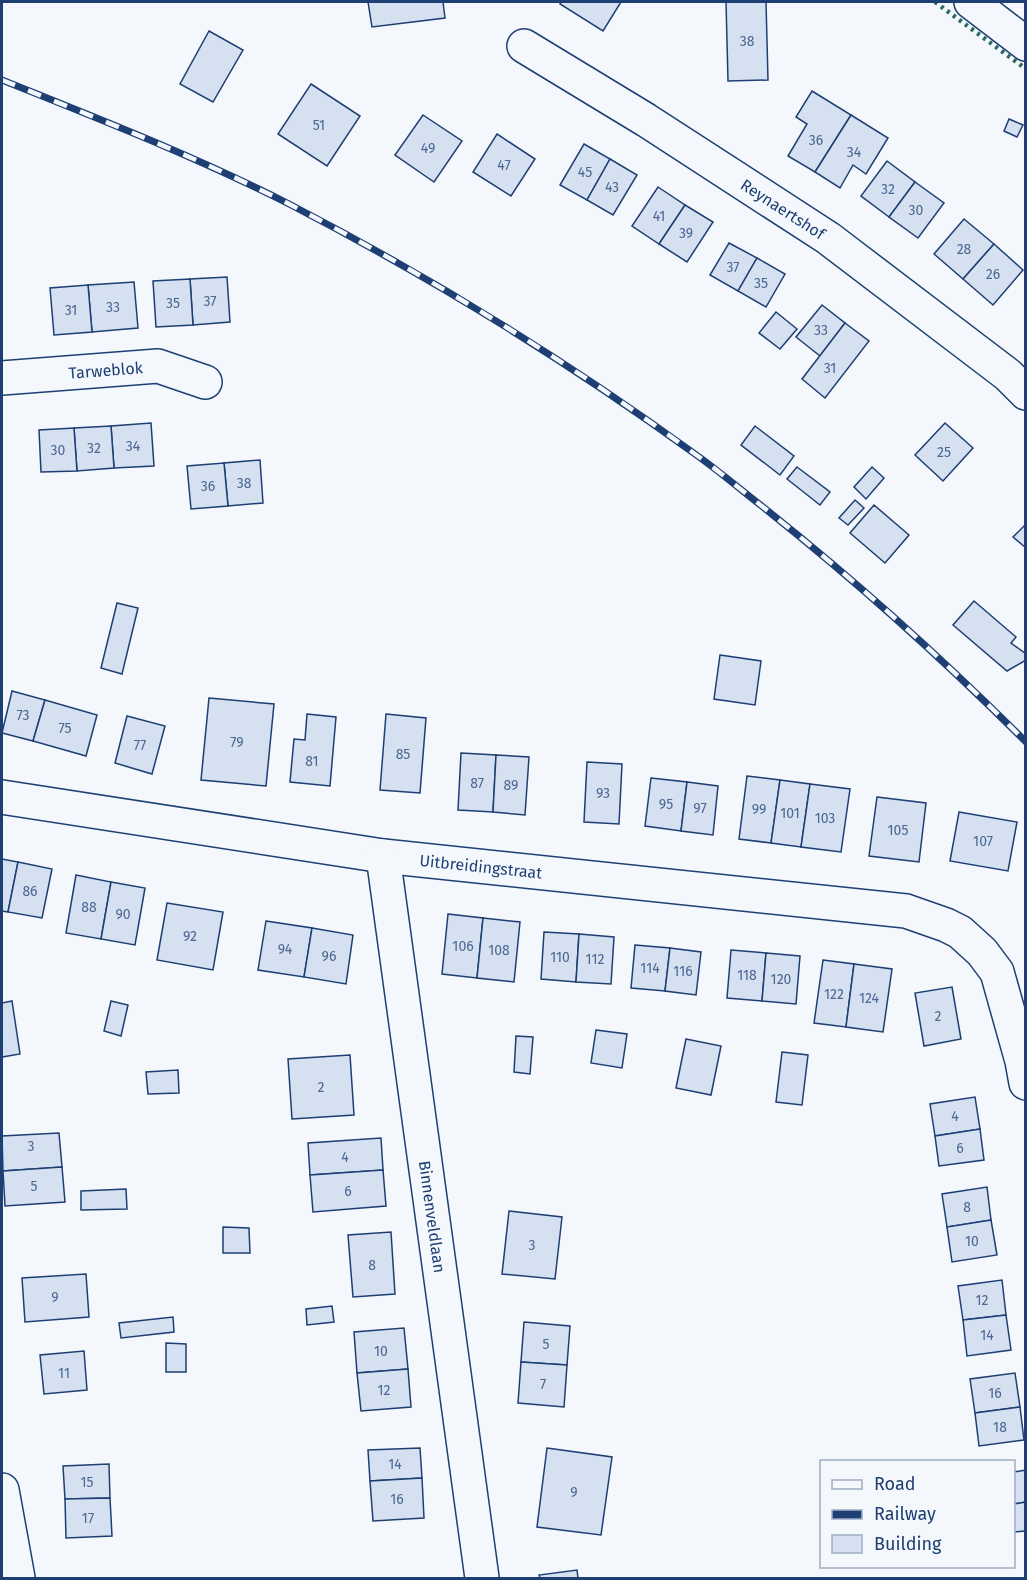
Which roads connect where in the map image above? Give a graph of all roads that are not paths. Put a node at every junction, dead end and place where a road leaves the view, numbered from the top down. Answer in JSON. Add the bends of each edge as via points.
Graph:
{"nodes":[{"id":1,"x":971,"y":2,"type":"edge"},
{"id":2,"x":1026,"y":44,"type":"edge"},
{"id":3,"x":524,"y":46,"type":"dead end"},
{"id":4,"x":2,"y":378,"type":"edge"},
{"id":5,"x":205,"y":382,"type":"dead end"},
{"id":6,"x":1026,"y":393,"type":"edge"},
{"id":7,"x":2,"y":796,"type":"edge"},
{"id":8,"x":382,"y":856,"type":"junction"},
{"id":9,"x":1026,"y":1083,"type":"edge"},
{"id":10,"x":2,"y":1490,"type":"edge"},
{"id":11,"x":18,"y":1578,"type":"edge"},
{"id":12,"x":482,"y":1578,"type":"edge"}],
"edges":[{"from":1,"to":2,"type":"street"},
{"from":3,"to":6,"type":"street","name":"Reynaertshof","via":[[828,238],[1008,375]]},
{"from":4,"to":5,"type":"street","name":"Tarweblok","via":[[158,366]]},
{"from":7,"to":8,"type":"street","name":"Uitbreidingstraat"},
{"from":8,"to":9,"type":"street","name":"Uitbreidingstraat","via":[[906,911],[960,932],[997,972]]},
{"from":8,"to":12,"type":"street","name":"Binnenveldlaan"},
{"from":10,"to":11,"type":"street"}]}
